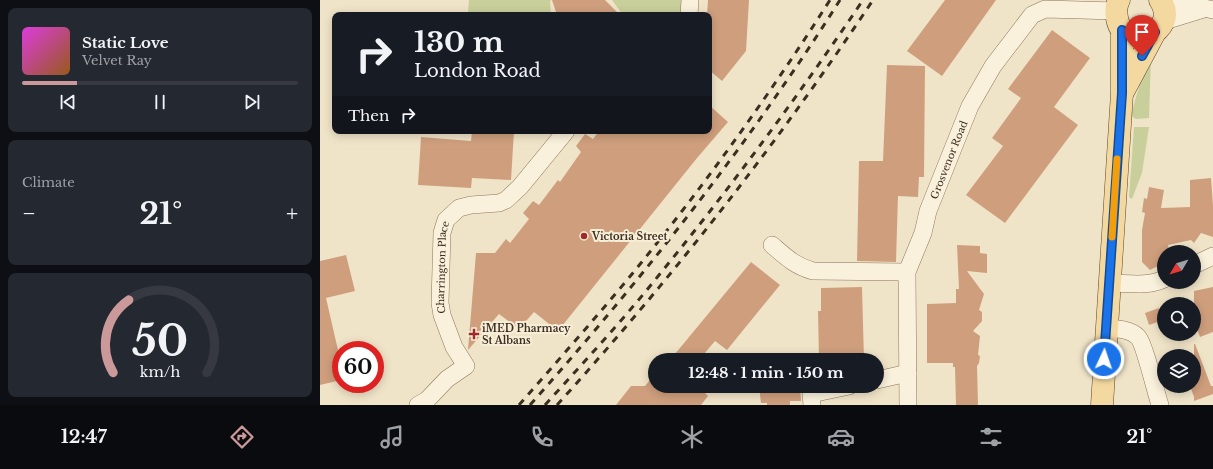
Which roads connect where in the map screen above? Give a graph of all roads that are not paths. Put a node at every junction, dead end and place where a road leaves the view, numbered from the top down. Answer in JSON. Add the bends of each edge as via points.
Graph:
{"nodes":[{"id":1,"x":690,"y":0,"type":"edge"},
{"id":2,"x":1160,"y":0,"type":"edge"},
{"id":3,"x":1169,"y":0,"type":"edge"},
{"id":4,"x":1209,"y":9,"type":"edge"},
{"id":5,"x":689,"y":12,"type":"edge"},
{"id":6,"x":1119,"y":14,"type":"edge"},
{"id":7,"x":1160,"y":27,"type":"junction"},
{"id":8,"x":1122,"y":93,"type":"junction"},
{"id":9,"x":564,"y":134,"type":"edge"},
{"id":10,"x":772,"y":245,"type":"dead end"},
{"id":11,"x":1213,"y":256,"type":"edge"},
{"id":12,"x":1201,"y":262,"type":"edge"},
{"id":13,"x":907,"y":272,"type":"junction"},
{"id":14,"x":1109,"y":283,"type":"junction"},
{"id":15,"x":1157,"y":283,"type":"edge"},
{"id":16,"x":1106,"y":328,"type":"junction"},
{"id":17,"x":908,"y":373,"type":"junction"},
{"id":18,"x":884,"y":378,"type":"edge"},
{"id":19,"x":816,"y":393,"type":"edge"},
{"id":20,"x":423,"y":403,"type":"edge"},
{"id":21,"x":812,"y":405,"type":"edge"},
{"id":22,"x":908,"y":405,"type":"edge"},
{"id":23,"x":1102,"y":405,"type":"edge"},
{"id":24,"x":1160,"y":405,"type":"edge"}],
"edges":[{"from":1,"to":5,"type":"street"},
{"from":2,"to":7,"type":"main road","via":[[1164,12]]},
{"from":3,"to":4,"type":"street"},
{"from":4,"to":7,"type":"street"},
{"from":6,"to":7,"type":"main road","via":[[1129,35],[1144,37]]},
{"from":6,"to":8,"type":"main road"},
{"from":6,"to":13,"type":"street","name":"Grosvenor Road","via":[[1045,9],[1032,15],[993,66],[970,106],[928,211],[923,233]]},
{"from":7,"to":8,"type":"main road"},
{"from":8,"to":14,"type":"main road"},
{"from":9,"to":20,"type":"street","name":"Charrington Place","via":[[520,187],[506,200],[459,208],[446,220],[442,233],[440,304],[454,347],[466,366],[447,379]]},
{"from":10,"to":13,"type":"street","via":[[793,263],[813,271]]},
{"from":11,"to":12,"type":"street"},
{"from":13,"to":17,"type":"street","name":"Grosvenor Road"},
{"from":14,"to":15,"type":"street"},
{"from":14,"to":16,"type":"main road"},
{"from":16,"to":23,"type":"main road"},
{"from":16,"to":24,"type":"street","via":[[1133,333],[1142,341]]},
{"from":17,"to":18,"type":"street"},
{"from":17,"to":22,"type":"street","name":"Grosvenor Road"},
{"from":19,"to":21,"type":"street","via":[[811,394]]}]}
